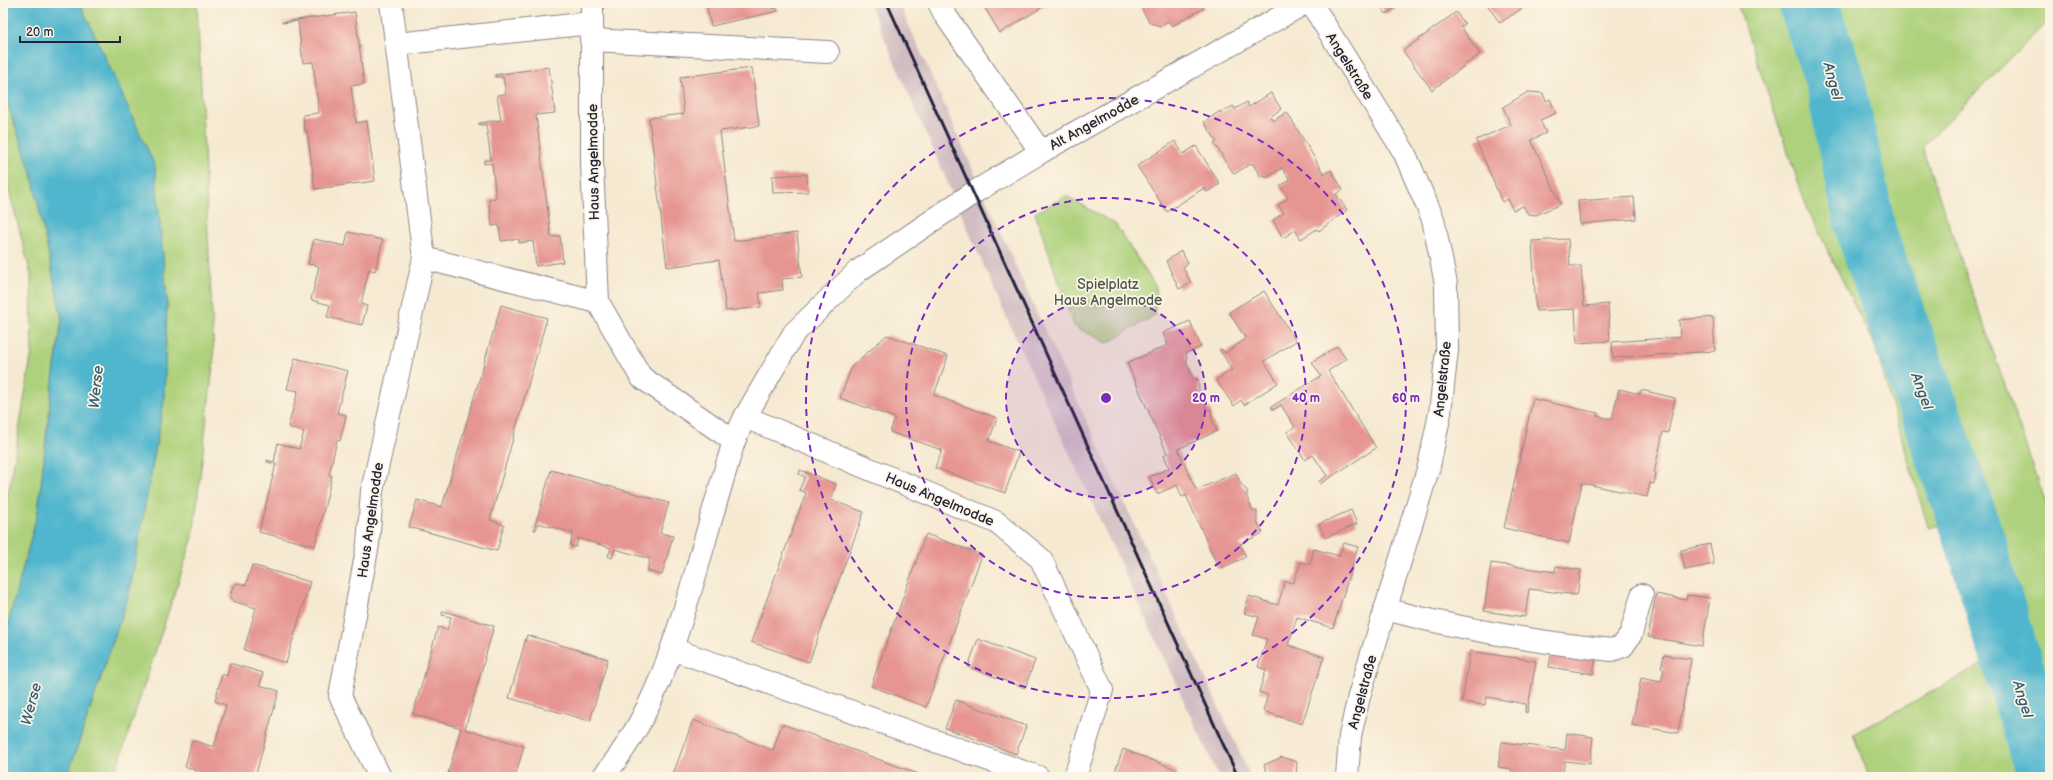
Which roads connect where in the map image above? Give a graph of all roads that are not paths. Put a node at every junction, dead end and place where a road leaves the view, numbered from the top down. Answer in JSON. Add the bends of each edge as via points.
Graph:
{"nodes":[{"id":1,"x":391,"y":3,"type":"edge"},
{"id":2,"x":939,"y":3,"type":"edge"},
{"id":3,"x":1305,"y":3,"type":"edge"},
{"id":4,"x":1310,"y":3,"type":"edge"},
{"id":5,"x":591,"y":22,"type":"edge"},
{"id":6,"x":397,"y":44,"type":"junction"},
{"id":7,"x":828,"y":52,"type":"dead end"},
{"id":8,"x":1041,"y":152,"type":"junction"},
{"id":9,"x":424,"y":258,"type":"junction"},
{"id":10,"x":598,"y":302,"type":"junction"},
{"id":11,"x":745,"y":417,"type":"junction"},
{"id":12,"x":734,"y":441,"type":"junction"},
{"id":13,"x":1642,"y":595,"type":"dead end"},
{"id":14,"x":1385,"y":609,"type":"junction"},
{"id":15,"x":672,"y":649,"type":"junction"},
{"id":16,"x":380,"y":777,"type":"edge"},
{"id":17,"x":603,"y":777,"type":"edge"},
{"id":18,"x":1038,"y":777,"type":"edge"},
{"id":19,"x":1075,"y":777,"type":"edge"},
{"id":20,"x":1347,"y":777,"type":"edge"}],
"edges":[{"from":1,"to":6,"type":"street","name":"Haus Angelmodde"},
{"from":2,"to":8,"type":"street","name":"Alt Angelmodde"},
{"from":3,"to":8,"type":"street","name":"Alt Angelmodde"},
{"from":4,"to":14,"type":"street","name":"Angelstraße","via":[[1404,152],[1433,219],[1446,284],[1447,350],[1440,413],[1429,466]]},
{"from":5,"to":6,"type":"street"},
{"from":5,"to":7,"type":"street"},
{"from":5,"to":10,"type":"street","name":"Haus Angelmodde","via":[[592,163]]},
{"from":6,"to":9,"type":"street","name":"Haus Angelmodde"},
{"from":8,"to":11,"type":"street","via":[[858,271],[794,333]]},
{"from":9,"to":10,"type":"street"},
{"from":9,"to":16,"type":"street","name":"Haus Angelmodde","via":[[372,491],[368,544],[340,696]]},
{"from":10,"to":12,"type":"street","name":"Haus Angelmodde","via":[[641,377]]},
{"from":11,"to":12,"type":"street"},
{"from":11,"to":19,"type":"street","name":"Haus Angelmodde","via":[[996,522],[1041,559],[1102,690]]},
{"from":12,"to":15,"type":"street"},
{"from":13,"to":14,"type":"street","via":[[1631,634],[1623,646],[1612,650],[1477,629]]},
{"from":14,"to":20,"type":"street","name":"Angelstraße","via":[[1359,696],[1350,736]]},
{"from":15,"to":17,"type":"street","via":[[645,716],[620,757]]},
{"from":15,"to":18,"type":"street"}]}
